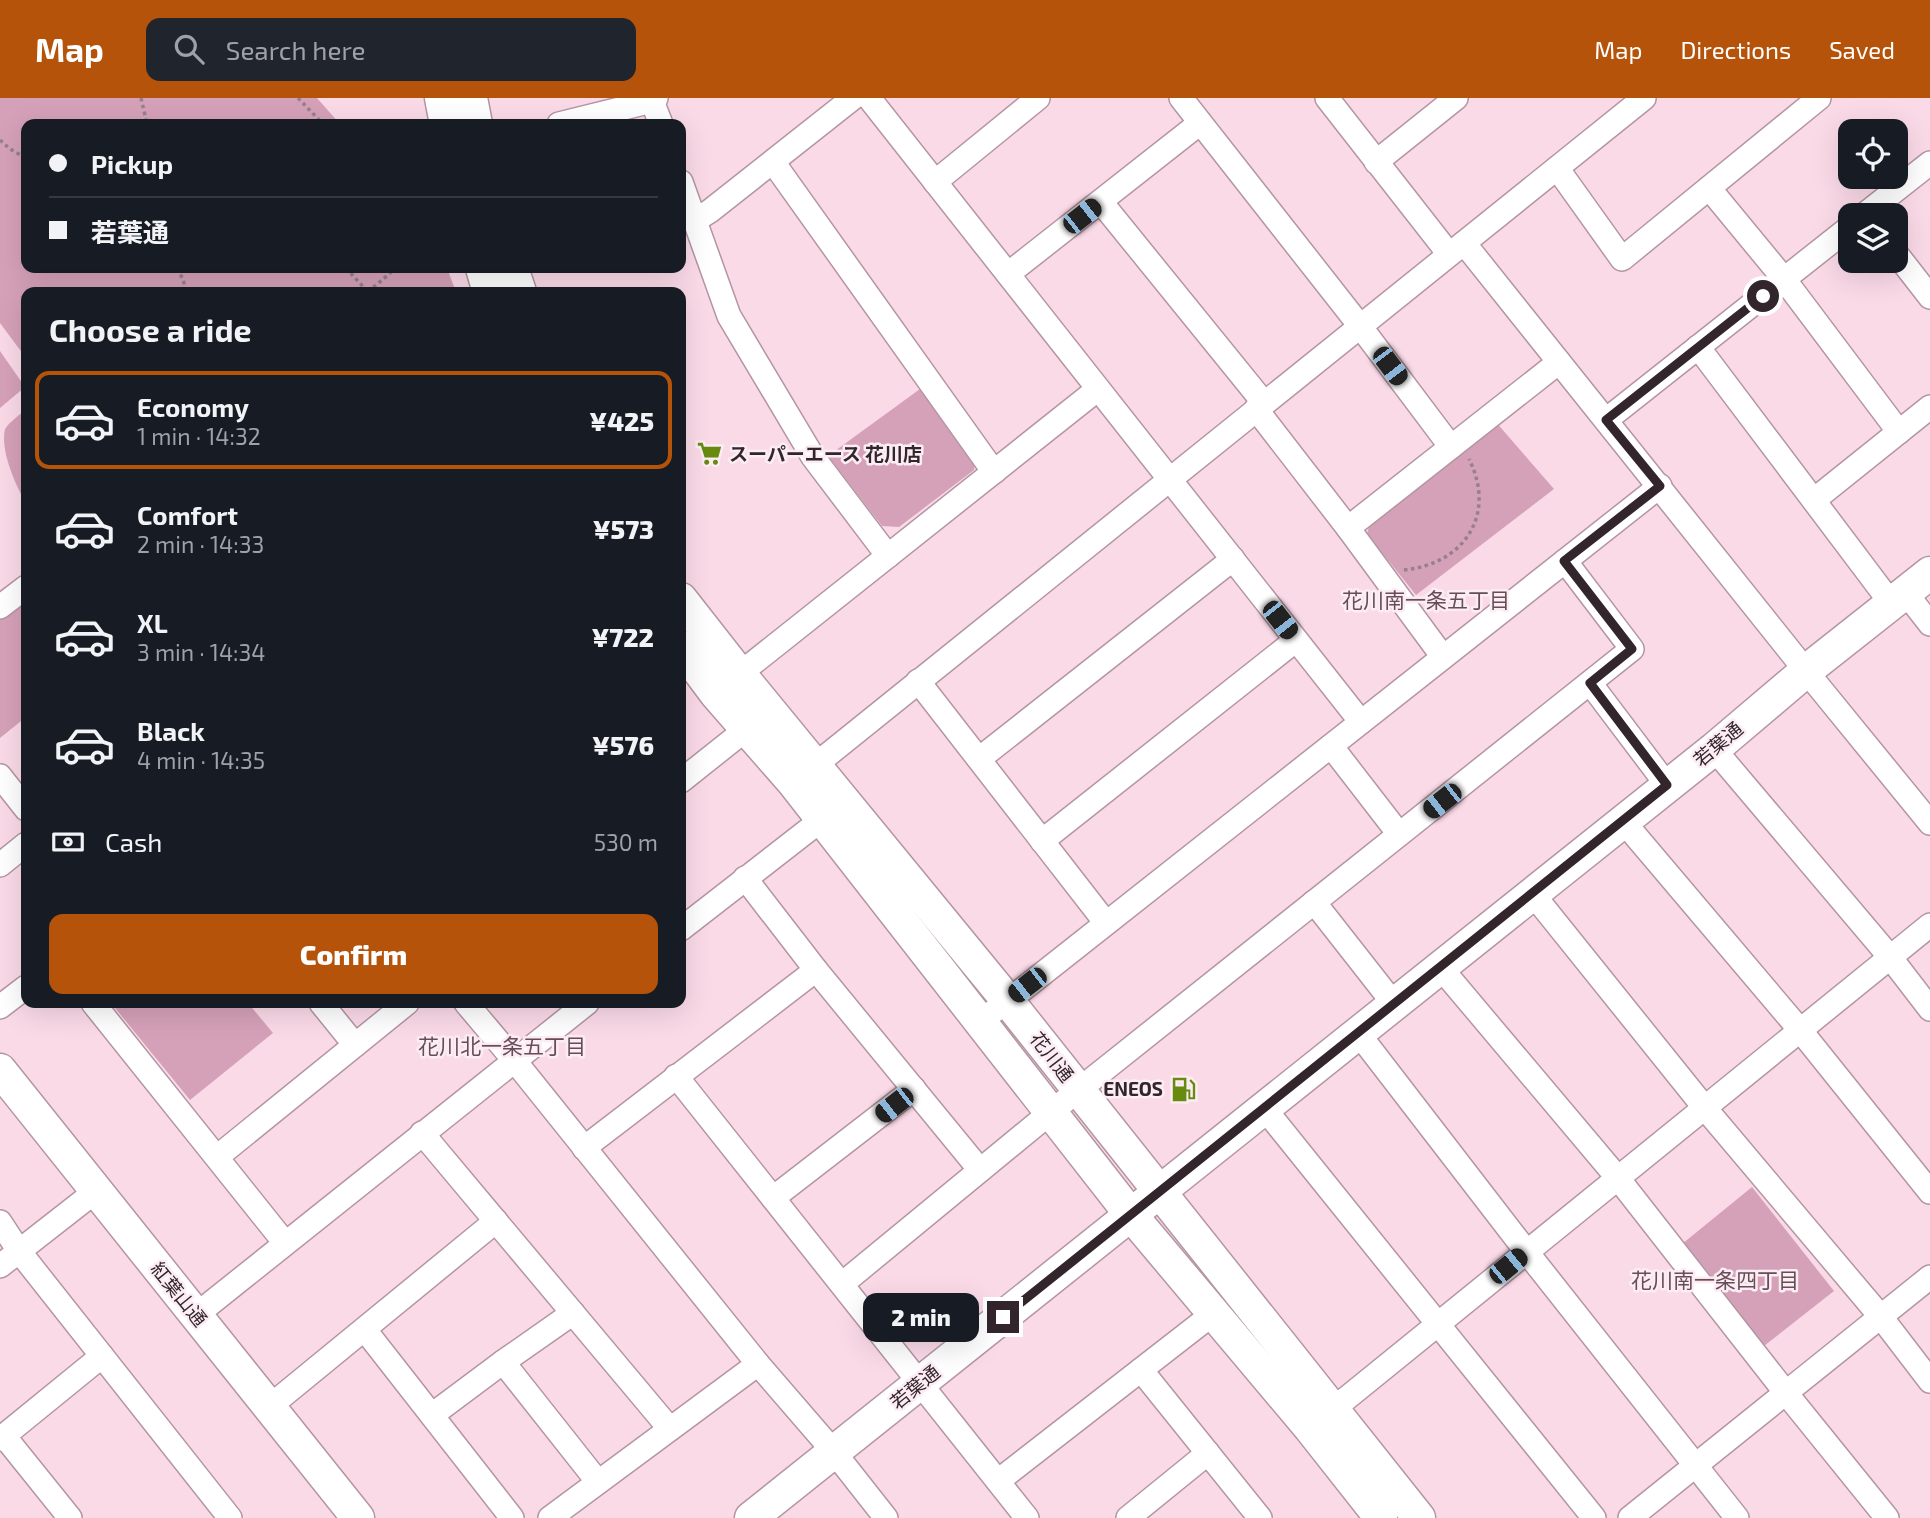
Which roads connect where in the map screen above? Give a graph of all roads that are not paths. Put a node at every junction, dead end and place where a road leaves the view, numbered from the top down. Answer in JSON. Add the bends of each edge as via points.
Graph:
{"nodes":[{"id":1,"x":441,"y":98,"type":"edge"},
{"id":2,"x":471,"y":98,"type":"edge"},
{"id":3,"x":853,"y":98,"type":"edge"},
{"id":4,"x":869,"y":98,"type":"edge"},
{"id":5,"x":1038,"y":98,"type":"edge"},
{"id":6,"x":1181,"y":98,"type":"edge"},
{"id":7,"x":1327,"y":98,"type":"edge"},
{"id":8,"x":1456,"y":98,"type":"edge"},
{"id":9,"x":1819,"y":98,"type":"edge"},
{"id":10,"x":654,"y":99,"type":"edge"},
{"id":11,"x":1641,"y":99,"type":"edge"},
{"id":12,"x":445,"y":119,"type":"edge"},
{"id":13,"x":475,"y":119,"type":"edge"},
{"id":14,"x":578,"y":119,"type":"edge"},
{"id":15,"x":660,"y":119,"type":"edge"},
{"id":16,"x":1200,"y":123,"type":"junction"},
{"id":17,"x":773,"y":162,"type":"junction"},
{"id":18,"x":1376,"y":162,"type":"junction"},
{"id":19,"x":1930,"y":163,"type":"edge"},
{"id":20,"x":1557,"y":168,"type":"junction"},
{"id":21,"x":935,"y":182,"type":"junction"},
{"id":22,"x":1709,"y":188,"type":"junction"},
{"id":23,"x":686,"y":197,"type":"edge"},
{"id":24,"x":1101,"y":202,"type":"junction"},
{"id":25,"x":1881,"y":203,"type":"edge"},
{"id":26,"x":694,"y":221,"type":"junction"},
{"id":27,"x":1838,"y":237,"type":"edge"},
{"id":28,"x":1456,"y":248,"type":"junction"},
{"id":29,"x":1908,"y":269,"type":"edge"},
{"id":30,"x":1008,"y":274,"type":"junction"},
{"id":31,"x":1784,"y":279,"type":"junction"},
{"id":32,"x":1930,"y":297,"type":"edge"},
{"id":33,"x":1360,"y":326,"type":"junction"},
{"id":34,"x":1698,"y":347,"type":"junction"},
{"id":35,"x":1559,"y":362,"type":"junction"},
{"id":36,"x":1098,"y":388,"type":"junction"},
{"id":37,"x":1260,"y":406,"type":"junction"},
{"id":38,"x":1930,"y":407,"type":"edge"},
{"id":39,"x":1606,"y":420,"type":"junction"},
{"id":40,"x":1899,"y":432,"type":"junction"},
{"id":41,"x":1460,"y":453,"type":"junction"},
{"id":42,"x":994,"y":472,"type":"junction"},
{"id":43,"x":1170,"y":479,"type":"junction"},
{"id":44,"x":1660,"y":486,"type":"junction"},
{"id":45,"x":1814,"y":500,"type":"junction"},
{"id":46,"x":1349,"y":528,"type":"junction"},
{"id":47,"x":888,"y":556,"type":"junction"},
{"id":48,"x":1233,"y":559,"type":"junction"},
{"id":49,"x":1564,"y":561,"type":"junction"},
{"id":50,"x":1930,"y":573,"type":"edge"},
{"id":51,"x":21,"y":591,"type":"edge"},
{"id":52,"x":1898,"y":598,"type":"junction"},
{"id":53,"x":0,"y":607,"type":"edge"},
{"id":54,"x":686,"y":608,"type":"edge"},
{"id":55,"x":1930,"y":624,"type":"edge"},
{"id":56,"x":1296,"y":640,"type":"junction"},
{"id":57,"x":686,"y":651,"type":"edge"},
{"id":58,"x":1443,"y":657,"type":"junction"},
{"id":59,"x":1805,"y":671,"type":"junction"},
{"id":60,"x":918,"y":681,"type":"junction"},
{"id":61,"x":1590,"y":683,"type":"junction"},
{"id":62,"x":728,"y":684,"type":"junction"},
{"id":63,"x":758,"y":719,"type":"junction"},
{"id":64,"x":1361,"y":722,"type":"junction"},
{"id":65,"x":1331,"y":746,"type":"junction"},
{"id":66,"x":1714,"y":748,"type":"junction"},
{"id":67,"x":979,"y":759,"type":"junction"},
{"id":68,"x":804,"y":774,"type":"junction"},
{"id":69,"x":0,"y":776,"type":"edge"},
{"id":70,"x":686,"y":777,"type":"edge"},
{"id":71,"x":1667,"y":785,"type":"junction"},
{"id":72,"x":21,"y":803,"type":"edge"},
{"id":73,"x":833,"y":811,"type":"junction"},
{"id":74,"x":1623,"y":821,"type":"junction"},
{"id":75,"x":1930,"y":823,"type":"edge"},
{"id":76,"x":1399,"y":834,"type":"junction"},
{"id":77,"x":1042,"y":841,"type":"junction"},
{"id":78,"x":21,"y":848,"type":"edge"},
{"id":79,"x":0,"y":865,"type":"edge"},
{"id":80,"x":745,"y":878,"type":"junction"},
{"id":81,"x":1532,"y":893,"type":"junction"},
{"id":82,"x":1314,"y":902,"type":"junction"},
{"id":83,"x":1106,"y":923,"type":"junction"},
{"id":84,"x":686,"y":925,"type":"edge"},
{"id":85,"x":1930,"y":925,"type":"edge"},
{"id":86,"x":1890,"y":957,"type":"junction"},
{"id":87,"x":1440,"y":967,"type":"junction"},
{"id":88,"x":816,"y":970,"type":"junction"},
{"id":89,"x":21,"y":991,"type":"edge"},
{"id":90,"x":1008,"y":1001,"type":"junction"},
{"id":91,"x":1394,"y":1004,"type":"junction"},
{"id":92,"x":0,"y":1007,"type":"edge"},
{"id":93,"x":97,"y":1008,"type":"edge"},
{"id":94,"x":325,"y":1008,"type":"edge"},
{"id":95,"x":401,"y":1008,"type":"edge"},
{"id":96,"x":470,"y":1008,"type":"edge"},
{"id":97,"x":581,"y":1008,"type":"edge"},
{"id":98,"x":1930,"y":1009,"type":"edge"},
{"id":99,"x":980,"y":1021,"type":"junction"},
{"id":100,"x":1800,"y":1030,"type":"junction"},
{"id":101,"x":1358,"y":1033,"type":"junction"},
{"id":102,"x":355,"y":1045,"type":"junction"},
{"id":103,"x":514,"y":1060,"type":"junction"},
{"id":104,"x":0,"y":1070,"type":"edge"},
{"id":105,"x":676,"y":1076,"type":"junction"},
{"id":106,"x":914,"y":1089,"type":"junction"},
{"id":107,"x":1079,"y":1090,"type":"junction"},
{"id":108,"x":1704,"y":1107,"type":"junction"},
{"id":109,"x":1264,"y":1108,"type":"junction"},
{"id":110,"x":1051,"y":1112,"type":"junction"},
{"id":111,"x":422,"y":1133,"type":"junction"},
{"id":112,"x":584,"y":1148,"type":"junction"},
{"id":113,"x":216,"y":1157,"type":"junction"},
{"id":114,"x":980,"y":1170,"type":"junction"},
{"id":115,"x":1617,"y":1177,"type":"junction"},
{"id":116,"x":96,"y":1191,"type":"junction"},
{"id":117,"x":1159,"y":1192,"type":"junction"},
{"id":118,"x":1930,"y":1192,"type":"edge"},
{"id":119,"x":773,"y":1198,"type":"junction"},
{"id":120,"x":1131,"y":1215,"type":"junction"},
{"id":121,"x":496,"y":1221,"type":"junction"},
{"id":122,"x":0,"y":1222,"type":"edge"},
{"id":123,"x":285,"y":1243,"type":"junction"},
{"id":124,"x":19,"y":1251,"type":"junction"},
{"id":125,"x":1526,"y":1251,"type":"junction"},
{"id":126,"x":0,"y":1266,"type":"edge"},
{"id":127,"x":1930,"y":1277,"type":"edge"},
{"id":128,"x":842,"y":1284,"type":"junction"},
{"id":129,"x":573,"y":1313,"type":"junction"},
{"id":130,"x":1214,"y":1313,"type":"junction"},
{"id":131,"x":195,"y":1315,"type":"junction"},
{"id":132,"x":1881,"y":1317,"type":"junction"},
{"id":133,"x":1438,"y":1323,"type":"junction"},
{"id":134,"x":365,"y":1330,"type":"junction"},
{"id":135,"x":102,"y":1356,"type":"junction"},
{"id":136,"x":503,"y":1362,"type":"junction"},
{"id":137,"x":758,"y":1364,"type":"junction"},
{"id":138,"x":1141,"y":1370,"type":"junction"},
{"id":139,"x":1930,"y":1381,"type":"edge"},
{"id":140,"x":920,"y":1383,"type":"junction"},
{"id":141,"x":1786,"y":1393,"type":"junction"},
{"id":142,"x":269,"y":1407,"type":"junction"},
{"id":143,"x":432,"y":1415,"type":"junction"},
{"id":144,"x":1321,"y":1418,"type":"junction"},
{"id":145,"x":670,"y":1429,"type":"junction"},
{"id":146,"x":2,"y":1437,"type":"edge"},
{"id":147,"x":834,"y":1452,"type":"junction"},
{"id":148,"x":1208,"y":1453,"type":"junction"},
{"id":149,"x":1695,"y":1466,"type":"junction"},
{"id":150,"x":998,"y":1481,"type":"junction"},
{"id":151,"x":598,"y":1482,"type":"junction"},
{"id":152,"x":70,"y":1518,"type":"edge"},
{"id":153,"x":230,"y":1518,"type":"edge"},
{"id":154,"x":358,"y":1518,"type":"edge"},
{"id":155,"x":512,"y":1518,"type":"edge"},
{"id":156,"x":550,"y":1518,"type":"edge"},
{"id":157,"x":751,"y":1518,"type":"edge"},
{"id":158,"x":886,"y":1518,"type":"edge"},
{"id":159,"x":1027,"y":1518,"type":"edge"},
{"id":160,"x":1128,"y":1518,"type":"edge"},
{"id":161,"x":1260,"y":1518,"type":"edge"},
{"id":162,"x":1381,"y":1518,"type":"edge"},
{"id":163,"x":1419,"y":1518,"type":"edge"},
{"id":164,"x":1594,"y":1518,"type":"edge"},
{"id":165,"x":1630,"y":1518,"type":"edge"},
{"id":166,"x":1737,"y":1518,"type":"edge"},
{"id":167,"x":1887,"y":1518,"type":"edge"}],
"edges":[{"from":1,"to":12,"type":"street"},
{"from":2,"to":13,"type":"street"},
{"from":3,"to":17,"type":"street"},
{"from":4,"to":21,"type":"street"},
{"from":5,"to":21,"type":"street"},
{"from":6,"to":16,"type":"street"},
{"from":7,"to":18,"type":"street"},
{"from":8,"to":18,"type":"street"},
{"from":9,"to":22,"type":"street"},
{"from":10,"to":14,"type":"street"},
{"from":10,"to":15,"type":"street"},
{"from":11,"to":20,"type":"street"},
{"from":16,"to":24,"type":"street"},
{"from":16,"to":33,"type":"street"},
{"from":17,"to":26,"type":"street"},
{"from":17,"to":42,"type":"street"},
{"from":18,"to":28,"type":"street"},
{"from":19,"to":25,"type":"street"},
{"from":20,"to":22,"type":"street","via":[[1622,259]]},
{"from":20,"to":28,"type":"street"},
{"from":21,"to":30,"type":"street"},
{"from":22,"to":31,"type":"street"},
{"from":23,"to":26,"type":"street"},
{"from":24,"to":30,"type":"street"},
{"from":24,"to":37,"type":"street"},
{"from":26,"to":47,"type":"street","via":[[729,316],[813,457]]},
{"from":27,"to":31,"type":"street"},
{"from":28,"to":33,"type":"street"},
{"from":28,"to":35,"type":"street"},
{"from":29,"to":32,"type":"street"},
{"from":30,"to":36,"type":"street"},
{"from":31,"to":34,"type":"street"},
{"from":31,"to":40,"type":"street"},
{"from":33,"to":37,"type":"street"},
{"from":33,"to":41,"type":"street"},
{"from":34,"to":39,"type":"street"},
{"from":34,"to":45,"type":"street"},
{"from":35,"to":39,"type":"street"},
{"from":35,"to":41,"type":"street"},
{"from":36,"to":42,"type":"street"},
{"from":36,"to":43,"type":"street"},
{"from":37,"to":43,"type":"street"},
{"from":37,"to":46,"type":"street"},
{"from":38,"to":40,"type":"street"},
{"from":39,"to":44,"type":"street"},
{"from":40,"to":45,"type":"street"},
{"from":41,"to":46,"type":"street"},
{"from":42,"to":47,"type":"street"},
{"from":43,"to":48,"type":"street"},
{"from":43,"to":60,"type":"street"},
{"from":44,"to":49,"type":"street"},
{"from":44,"to":59,"type":"street"},
{"from":45,"to":52,"type":"street"},
{"from":46,"to":58,"type":"street"},
{"from":47,"to":62,"type":"street"},
{"from":48,"to":56,"type":"street"},
{"from":48,"to":67,"type":"street"},
{"from":49,"to":58,"type":"street"},
{"from":49,"to":61,"type":"street","via":[[1632,649]]},
{"from":50,"to":52,"type":"street","name":"若葉通"},
{"from":51,"to":53,"type":"street"},
{"from":52,"to":55,"type":"street"},
{"from":52,"to":59,"type":"street","name":"若葉通"},
{"from":54,"to":62,"type":"street","name":"花川通"},
{"from":56,"to":64,"type":"street"},
{"from":56,"to":77,"type":"street"},
{"from":57,"to":62,"type":"street","name":"花川通"},
{"from":58,"to":64,"type":"street"},
{"from":59,"to":66,"type":"street","name":"若葉通"},
{"from":59,"to":75,"type":"street"},
{"from":60,"to":67,"type":"street"},
{"from":60,"to":68,"type":"street"},
{"from":61,"to":71,"type":"street"},
{"from":61,"to":76,"type":"street"},
{"from":62,"to":63,"type":"street","name":"花川通"},
{"from":63,"to":68,"type":"street","name":"花川通"},
{"from":63,"to":70,"type":"street"},
{"from":64,"to":65,"type":"street"},
{"from":65,"to":76,"type":"street"},
{"from":65,"to":83,"type":"street"},
{"from":66,"to":71,"type":"street","name":"若葉通"},
{"from":66,"to":86,"type":"street"},
{"from":67,"to":77,"type":"street"},
{"from":68,"to":73,"type":"street","name":"花川通"},
{"from":69,"to":72,"type":"street"},
{"from":71,"to":74,"type":"street","name":"若葉通"},
{"from":73,"to":80,"type":"street"},
{"from":73,"to":90,"type":"street","name":"花川通"},
{"from":73,"to":99,"type":"street","name":"花川通"},
{"from":74,"to":81,"type":"street","name":"若葉通"},
{"from":74,"to":100,"type":"street"},
{"from":76,"to":82,"type":"street"},
{"from":77,"to":83,"type":"street"},
{"from":78,"to":79,"type":"street"},
{"from":80,"to":84,"type":"street"},
{"from":80,"to":88,"type":"street"},
{"from":81,"to":87,"type":"street","name":"若葉通"},
{"from":81,"to":108,"type":"street"},
{"from":82,"to":91,"type":"street"},
{"from":82,"to":107,"type":"street"},
{"from":83,"to":90,"type":"street"},
{"from":85,"to":86,"type":"street"},
{"from":86,"to":98,"type":"street"},
{"from":86,"to":100,"type":"street"},
{"from":87,"to":91,"type":"street","name":"若葉通"},
{"from":87,"to":115,"type":"street"},
{"from":88,"to":105,"type":"street"},
{"from":88,"to":106,"type":"street"},
{"from":89,"to":92,"type":"street"},
{"from":90,"to":99,"type":"street"},
{"from":90,"to":107,"type":"street","name":"花川通"},
{"from":91,"to":101,"type":"street","name":"若葉通"},
{"from":93,"to":113,"type":"street"},
{"from":94,"to":102,"type":"street"},
{"from":95,"to":102,"type":"street"},
{"from":96,"to":103,"type":"street"},
{"from":97,"to":103,"type":"street"},
{"from":99,"to":110,"type":"street","name":"花川通"},
{"from":100,"to":108,"type":"street"},
{"from":100,"to":118,"type":"street"},
{"from":101,"to":109,"type":"street","name":"若葉通"},
{"from":101,"to":125,"type":"street"},
{"from":102,"to":113,"type":"street"},
{"from":103,"to":111,"type":"street"},
{"from":103,"to":112,"type":"street"},
{"from":104,"to":116,"type":"street","name":"紅葉山通"},
{"from":105,"to":112,"type":"street"},
{"from":105,"to":119,"type":"street"},
{"from":106,"to":114,"type":"street"},
{"from":106,"to":119,"type":"street"},
{"from":107,"to":110,"type":"street"},
{"from":107,"to":117,"type":"street","name":"花川通"},
{"from":108,"to":115,"type":"street"},
{"from":108,"to":132,"type":"street"},
{"from":109,"to":117,"type":"street","name":"若葉通"},
{"from":109,"to":133,"type":"street"},
{"from":110,"to":114,"type":"street"},
{"from":110,"to":120,"type":"street","name":"花川通"},
{"from":111,"to":121,"type":"street"},
{"from":111,"to":123,"type":"street"},
{"from":112,"to":137,"type":"street"},
{"from":113,"to":123,"type":"street"},
{"from":114,"to":128,"type":"street"},
{"from":115,"to":125,"type":"street"},
{"from":115,"to":141,"type":"street"},
{"from":116,"to":124,"type":"street"},
{"from":116,"to":131,"type":"street","name":"紅葉山通"},
{"from":117,"to":120,"type":"street","name":"若葉通"},
{"from":117,"to":144,"type":"street","name":"花川通"},
{"from":119,"to":128,"type":"street"},
{"from":120,"to":130,"type":"street","name":"花川通"},
{"from":120,"to":140,"type":"street","name":"若葉通"},
{"from":121,"to":129,"type":"street"},
{"from":121,"to":134,"type":"street"},
{"from":122,"to":124,"type":"street"},
{"from":123,"to":131,"type":"street"},
{"from":124,"to":126,"type":"street"},
{"from":124,"to":135,"type":"street"},
{"from":125,"to":133,"type":"street"},
{"from":125,"to":149,"type":"street"},
{"from":127,"to":132,"type":"street"},
{"from":128,"to":140,"type":"street"},
{"from":129,"to":136,"type":"street"},
{"from":129,"to":145,"type":"street"},
{"from":130,"to":138,"type":"street"},
{"from":130,"to":144,"type":"street","name":"花川通"},
{"from":131,"to":142,"type":"street","name":"紅葉山通"},
{"from":132,"to":139,"type":"street"},
{"from":132,"to":141,"type":"street"},
{"from":133,"to":144,"type":"street"},
{"from":133,"to":164,"type":"street"},
{"from":134,"to":142,"type":"street"},
{"from":134,"to":143,"type":"street"},
{"from":135,"to":146,"type":"street"},
{"from":135,"to":153,"type":"street"},
{"from":136,"to":143,"type":"street"},
{"from":136,"to":151,"type":"street"},
{"from":137,"to":145,"type":"street"},
{"from":137,"to":147,"type":"street"},
{"from":138,"to":148,"type":"street"},
{"from":138,"to":150,"type":"street"},
{"from":140,"to":147,"type":"street","name":"若葉通"},
{"from":140,"to":150,"type":"street"},
{"from":141,"to":149,"type":"street"},
{"from":141,"to":167,"type":"street"},
{"from":142,"to":154,"type":"street","name":"紅葉山通"},
{"from":143,"to":155,"type":"street"},
{"from":144,"to":162,"type":"street","name":"花川通"},
{"from":144,"to":163,"type":"street","name":"花川通"},
{"from":145,"to":151,"type":"street"},
{"from":146,"to":152,"type":"street"},
{"from":147,"to":157,"type":"street","name":"若葉通"},
{"from":147,"to":158,"type":"street"},
{"from":148,"to":160,"type":"street"},
{"from":148,"to":161,"type":"street"},
{"from":149,"to":165,"type":"street"},
{"from":149,"to":166,"type":"street"},
{"from":150,"to":159,"type":"street"},
{"from":151,"to":156,"type":"street"}]}
